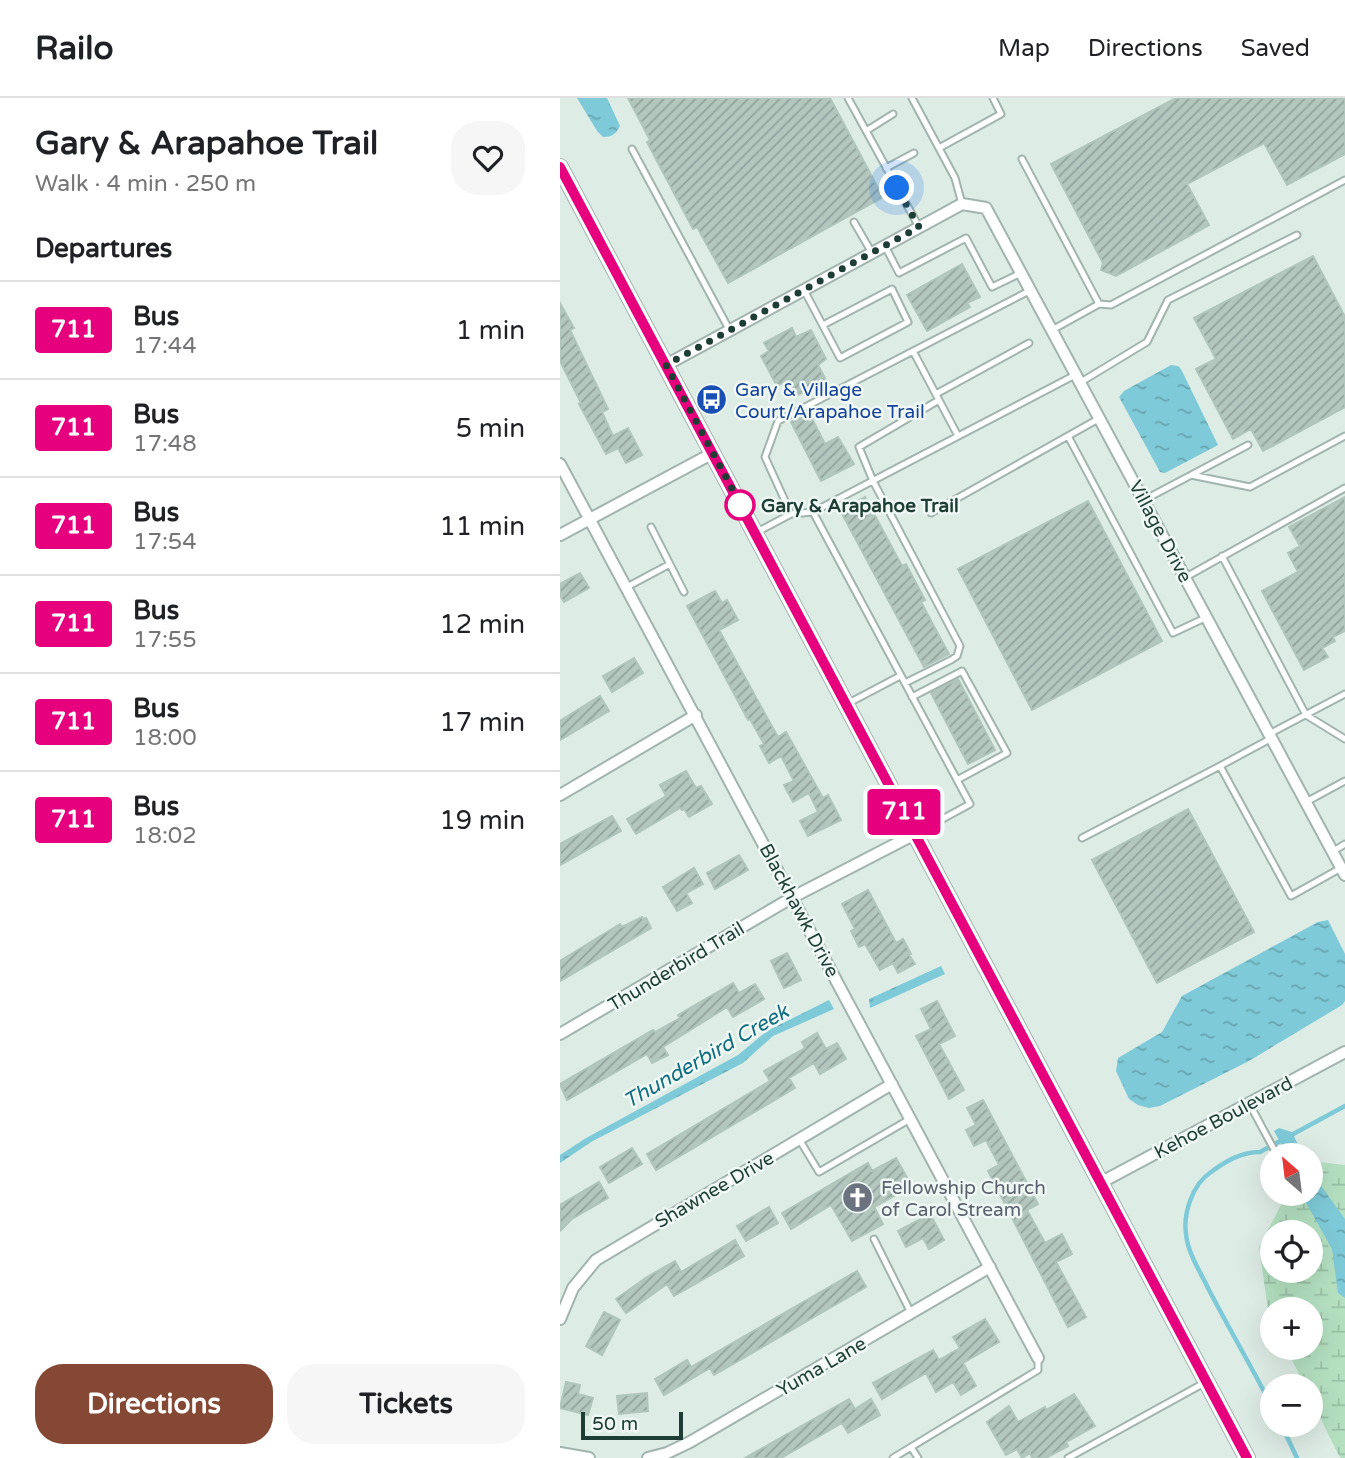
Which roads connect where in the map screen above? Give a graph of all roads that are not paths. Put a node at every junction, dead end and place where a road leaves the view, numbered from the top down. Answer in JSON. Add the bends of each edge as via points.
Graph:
{"nodes":[{"id":1,"x":848,"y":98,"type":"edge"},
{"id":2,"x":912,"y":98,"type":"edge"},
{"id":3,"x":993,"y":98,"type":"edge"},
{"id":4,"x":893,"y":114,"type":"dead end"},
{"id":5,"x":866,"y":131,"type":"junction"},
{"id":6,"x":939,"y":148,"type":"junction"},
{"id":7,"x":632,"y":149,"type":"dead end"},
{"id":8,"x":914,"y":153,"type":"dead end"},
{"id":9,"x":1022,"y":159,"type":"dead end"},
{"id":10,"x":560,"y":167,"type":"edge"},
{"id":11,"x":886,"y":168,"type":"junction"},
{"id":12,"x":1345,"y":180,"type":"edge"},
{"id":13,"x":962,"y":204,"type":"junction"},
{"id":14,"x":854,"y":222,"type":"dead end"},
{"id":15,"x":919,"y":227,"type":"junction"},
{"id":16,"x":1297,"y":235,"type":"dead end"},
{"id":17,"x":885,"y":246,"type":"junction"},
{"id":18,"x":872,"y":253,"type":"junction"},
{"id":19,"x":1021,"y":272,"type":"junction"},
{"id":20,"x":804,"y":290,"type":"junction"},
{"id":21,"x":1031,"y":290,"type":"junction"},
{"id":22,"x":1099,"y":304,"type":"junction"},
{"id":23,"x":823,"y":325,"type":"junction"},
{"id":24,"x":1052,"y":330,"type":"junction"},
{"id":25,"x":730,"y":331,"type":"junction"},
{"id":26,"x":1029,"y":343,"type":"dead end"},
{"id":27,"x":913,"y":351,"type":"junction"},
{"id":28,"x":666,"y":365,"type":"junction"},
{"id":29,"x":1079,"y":378,"type":"junction"},
{"id":30,"x":937,"y":397,"type":"junction"},
{"id":31,"x":1100,"y":418,"type":"junction"},
{"id":32,"x":958,"y":436,"type":"junction"},
{"id":33,"x":1068,"y":436,"type":"junction"},
{"id":34,"x":1345,"y":436,"type":"edge"},
{"id":35,"x":1248,"y":445,"type":"dead end"},
{"id":36,"x":713,"y":453,"type":"junction"},
{"id":37,"x":560,"y":464,"type":"edge"},
{"id":38,"x":1191,"y":475,"type":"junction"},
{"id":39,"x":873,"y":481,"type":"junction"},
{"id":40,"x":1345,"y":488,"type":"edge"},
{"id":41,"x":1144,"y":500,"type":"junction"},
{"id":42,"x":813,"y":512,"type":"junction"},
{"id":43,"x":931,"y":513,"type":"dead end"},
{"id":44,"x":791,"y":514,"type":"junction"},
{"id":45,"x":589,"y":518,"type":"junction"},
{"id":46,"x":651,"y":527,"type":"dead end"},
{"id":47,"x":755,"y":533,"type":"junction"},
{"id":48,"x":560,"y":535,"type":"edge"},
{"id":49,"x":1222,"y":556,"type":"junction"},
{"id":50,"x":670,"y":564,"type":"junction"},
{"id":51,"x":1185,"y":577,"type":"junction"},
{"id":52,"x":627,"y":587,"type":"junction"},
{"id":53,"x":684,"y":592,"type":"dead end"},
{"id":54,"x":1207,"y":617,"type":"junction"},
{"id":55,"x":900,"y":676,"type":"junction"},
{"id":56,"x":905,"y":684,"type":"junction"},
{"id":57,"x":1345,"y":694,"type":"edge"},
{"id":58,"x":912,"y":697,"type":"junction"},
{"id":59,"x":846,"y":704,"type":"junction"},
{"id":60,"x":696,"y":715,"type":"junction"},
{"id":61,"x":1306,"y":715,"type":"junction"},
{"id":62,"x":1271,"y":736,"type":"junction"},
{"id":63,"x":1345,"y":739,"type":"edge"},
{"id":64,"x":1220,"y":766,"type":"junction"},
{"id":65,"x":957,"y":780,"type":"junction"},
{"id":66,"x":1345,"y":781,"type":"edge"},
{"id":67,"x":560,"y":795,"type":"edge"},
{"id":68,"x":1306,"y":802,"type":"junction"},
{"id":69,"x":915,"y":834,"type":"junction"},
{"id":70,"x":1082,"y":838,"type":"dead end"},
{"id":71,"x":1345,"y":844,"type":"edge"},
{"id":72,"x":1332,"y":852,"type":"junction"},
{"id":73,"x":1343,"y":872,"type":"edge"},
{"id":74,"x":793,"y":897,"type":"junction"},
{"id":75,"x":560,"y":1034,"type":"edge"},
{"id":76,"x":1345,"y":1052,"type":"edge"},
{"id":77,"x":892,"y":1084,"type":"junction"},
{"id":78,"x":1249,"y":1103,"type":"junction"},
{"id":79,"x":911,"y":1119,"type":"junction"},
{"id":80,"x":799,"y":1139,"type":"junction"},
{"id":81,"x":1271,"y":1143,"type":"edge"},
{"id":82,"x":1100,"y":1183,"type":"junction"},
{"id":83,"x":874,"y":1239,"type":"dead end"},
{"id":84,"x":990,"y":1267,"type":"junction"},
{"id":85,"x":911,"y":1313,"type":"junction"},
{"id":86,"x":560,"y":1319,"type":"edge"},
{"id":87,"x":1038,"y":1358,"type":"joint"},
{"id":88,"x":1207,"y":1382,"type":"junction"},
{"id":89,"x":911,"y":1447,"type":"junction"},
{"id":90,"x":560,"y":1453,"type":"edge"},
{"id":91,"x":589,"y":1458,"type":"edge"},
{"id":92,"x":648,"y":1458,"type":"edge"},
{"id":93,"x":894,"y":1458,"type":"edge"},
{"id":94,"x":918,"y":1458,"type":"edge"},
{"id":95,"x":1068,"y":1458,"type":"edge"},
{"id":96,"x":1247,"y":1458,"type":"edge"}],
"edges":[{"from":1,"to":5,"type":"lane"},
{"from":2,"to":6,"type":"lane"},
{"from":3,"to":6,"type":"lane","via":[[1001,114]]},
{"from":4,"to":5,"type":"lane"},
{"from":5,"to":11,"type":"lane"},
{"from":6,"to":13,"type":"lane"},
{"from":7,"to":25,"type":"lane"},
{"from":8,"to":11,"type":"lane"},
{"from":9,"to":22,"type":"lane"},
{"from":10,"to":28,"type":"street"},
{"from":11,"to":15,"type":"lane"},
{"from":12,"to":22,"type":"lane","via":[[1111,305]]},
{"from":13,"to":15,"type":"street"},
{"from":13,"to":19,"type":"street","name":"Village Drive","via":[[986,208]]},
{"from":14,"to":18,"type":"lane"},
{"from":15,"to":17,"type":"street"},
{"from":16,"to":29,"type":"lane","via":[[1168,299],[1147,342]]},
{"from":17,"to":18,"type":"street"},
{"from":17,"to":19,"type":"lane","via":[[899,273],[965,238],[992,287]]},
{"from":18,"to":20,"type":"street"},
{"from":19,"to":21,"type":"street","name":"Village Drive"},
{"from":20,"to":23,"type":"lane"},
{"from":20,"to":25,"type":"street"},
{"from":21,"to":24,"type":"street","name":"Village Drive"},
{"from":21,"to":27,"type":"lane"},
{"from":22,"to":24,"type":"lane"},
{"from":23,"to":23,"type":"lane","via":[[840,358],[908,322],[892,289]]},
{"from":24,"to":29,"type":"street","name":"Village Drive"},
{"from":25,"to":28,"type":"street"},
{"from":26,"to":30,"type":"lane"},
{"from":27,"to":30,"type":"lane"},
{"from":27,"to":44,"type":"lane","via":[[778,421],[765,457]]},
{"from":28,"to":36,"type":"street"},
{"from":29,"to":31,"type":"street","name":"Village Drive"},
{"from":29,"to":32,"type":"lane"},
{"from":30,"to":32,"type":"lane"},
{"from":30,"to":39,"type":"lane","via":[[859,446]]},
{"from":31,"to":33,"type":"lane"},
{"from":31,"to":41,"type":"street","name":"Village Drive"},
{"from":32,"to":39,"type":"lane"},
{"from":33,"to":43,"type":"lane"},
{"from":33,"to":54,"type":"lane","via":[[1173,634]]},
{"from":34,"to":38,"type":"lane","via":[[1250,487]]},
{"from":35,"to":38,"type":"lane"},
{"from":36,"to":45,"type":"street"},
{"from":36,"to":47,"type":"street"},
{"from":37,"to":45,"type":"street","name":"Blackhawk Drive"},
{"from":38,"to":41,"type":"lane"},
{"from":39,"to":42,"type":"lane"},
{"from":39,"to":56,"type":"lane","via":[[960,646],[957,656]]},
{"from":40,"to":49,"type":"lane"},
{"from":41,"to":51,"type":"street","name":"Village Drive"},
{"from":42,"to":44,"type":"lane"},
{"from":42,"to":55,"type":"lane"},
{"from":44,"to":47,"type":"lane"},
{"from":45,"to":48,"type":"street"},
{"from":45,"to":52,"type":"street","name":"Blackhawk Drive"},
{"from":46,"to":50,"type":"lane"},
{"from":47,"to":59,"type":"street"},
{"from":49,"to":51,"type":"lane"},
{"from":49,"to":61,"type":"lane"},
{"from":50,"to":52,"type":"lane"},
{"from":50,"to":53,"type":"lane"},
{"from":51,"to":54,"type":"street","name":"Village Drive"},
{"from":52,"to":60,"type":"street","name":"Blackhawk Drive"},
{"from":54,"to":62,"type":"street","name":"Village Drive"},
{"from":55,"to":56,"type":"lane"},
{"from":55,"to":59,"type":"lane"},
{"from":56,"to":58,"type":"lane"},
{"from":57,"to":61,"type":"lane"},
{"from":58,"to":65,"type":"lane"},
{"from":58,"to":65,"type":"lane","via":[[961,671],[1007,753]]},
{"from":59,"to":69,"type":"street"},
{"from":60,"to":67,"type":"street"},
{"from":60,"to":74,"type":"street","name":"Blackhawk Drive"},
{"from":61,"to":62,"type":"lane"},
{"from":61,"to":63,"type":"lane"},
{"from":62,"to":64,"type":"lane"},
{"from":62,"to":68,"type":"street","name":"Village Drive"},
{"from":64,"to":70,"type":"lane"},
{"from":64,"to":73,"type":"lane","via":[[1291,896]]},
{"from":65,"to":69,"type":"lane","via":[[970,804]]},
{"from":66,"to":68,"type":"lane"},
{"from":68,"to":72,"type":"street","name":"Village Drive"},
{"from":69,"to":74,"type":"street","name":"Thunderbird Trail"},
{"from":69,"to":82,"type":"street"},
{"from":71,"to":72,"type":"lane"},
{"from":72,"to":73,"type":"street","name":"Village Drive"},
{"from":74,"to":75,"type":"street","name":"Thunderbird Trail"},
{"from":74,"to":77,"type":"street","name":"Blackhawk Drive"},
{"from":76,"to":78,"type":"street","name":"Kehoe Boulevard"},
{"from":77,"to":79,"type":"street","name":"Blackhawk Drive"},
{"from":77,"to":80,"type":"street","name":"Shawnee Drive"},
{"from":78,"to":81,"type":"lane"},
{"from":78,"to":82,"type":"street","name":"Kehoe Boulevard"},
{"from":79,"to":80,"type":"lane","via":[[819,1172]]},
{"from":79,"to":84,"type":"street","name":"Blackhawk Drive"},
{"from":80,"to":86,"type":"street","name":"Shawnee Drive","via":[[596,1260],[573,1288]]},
{"from":82,"to":88,"type":"street"},
{"from":83,"to":85,"type":"lane"},
{"from":84,"to":85,"type":"street","name":"Yuma Lane"},
{"from":84,"to":87,"type":"street","name":"Blackhawk Drive"},
{"from":85,"to":92,"type":"street","name":"Yuma Lane","via":[[690,1442]]},
{"from":87,"to":89,"type":"lane","via":[[1038,1370]]},
{"from":88,"to":95,"type":"lane"},
{"from":88,"to":96,"type":"street"},
{"from":89,"to":93,"type":"lane"},
{"from":89,"to":94,"type":"lane"},
{"from":90,"to":91,"type":"street"}]}
